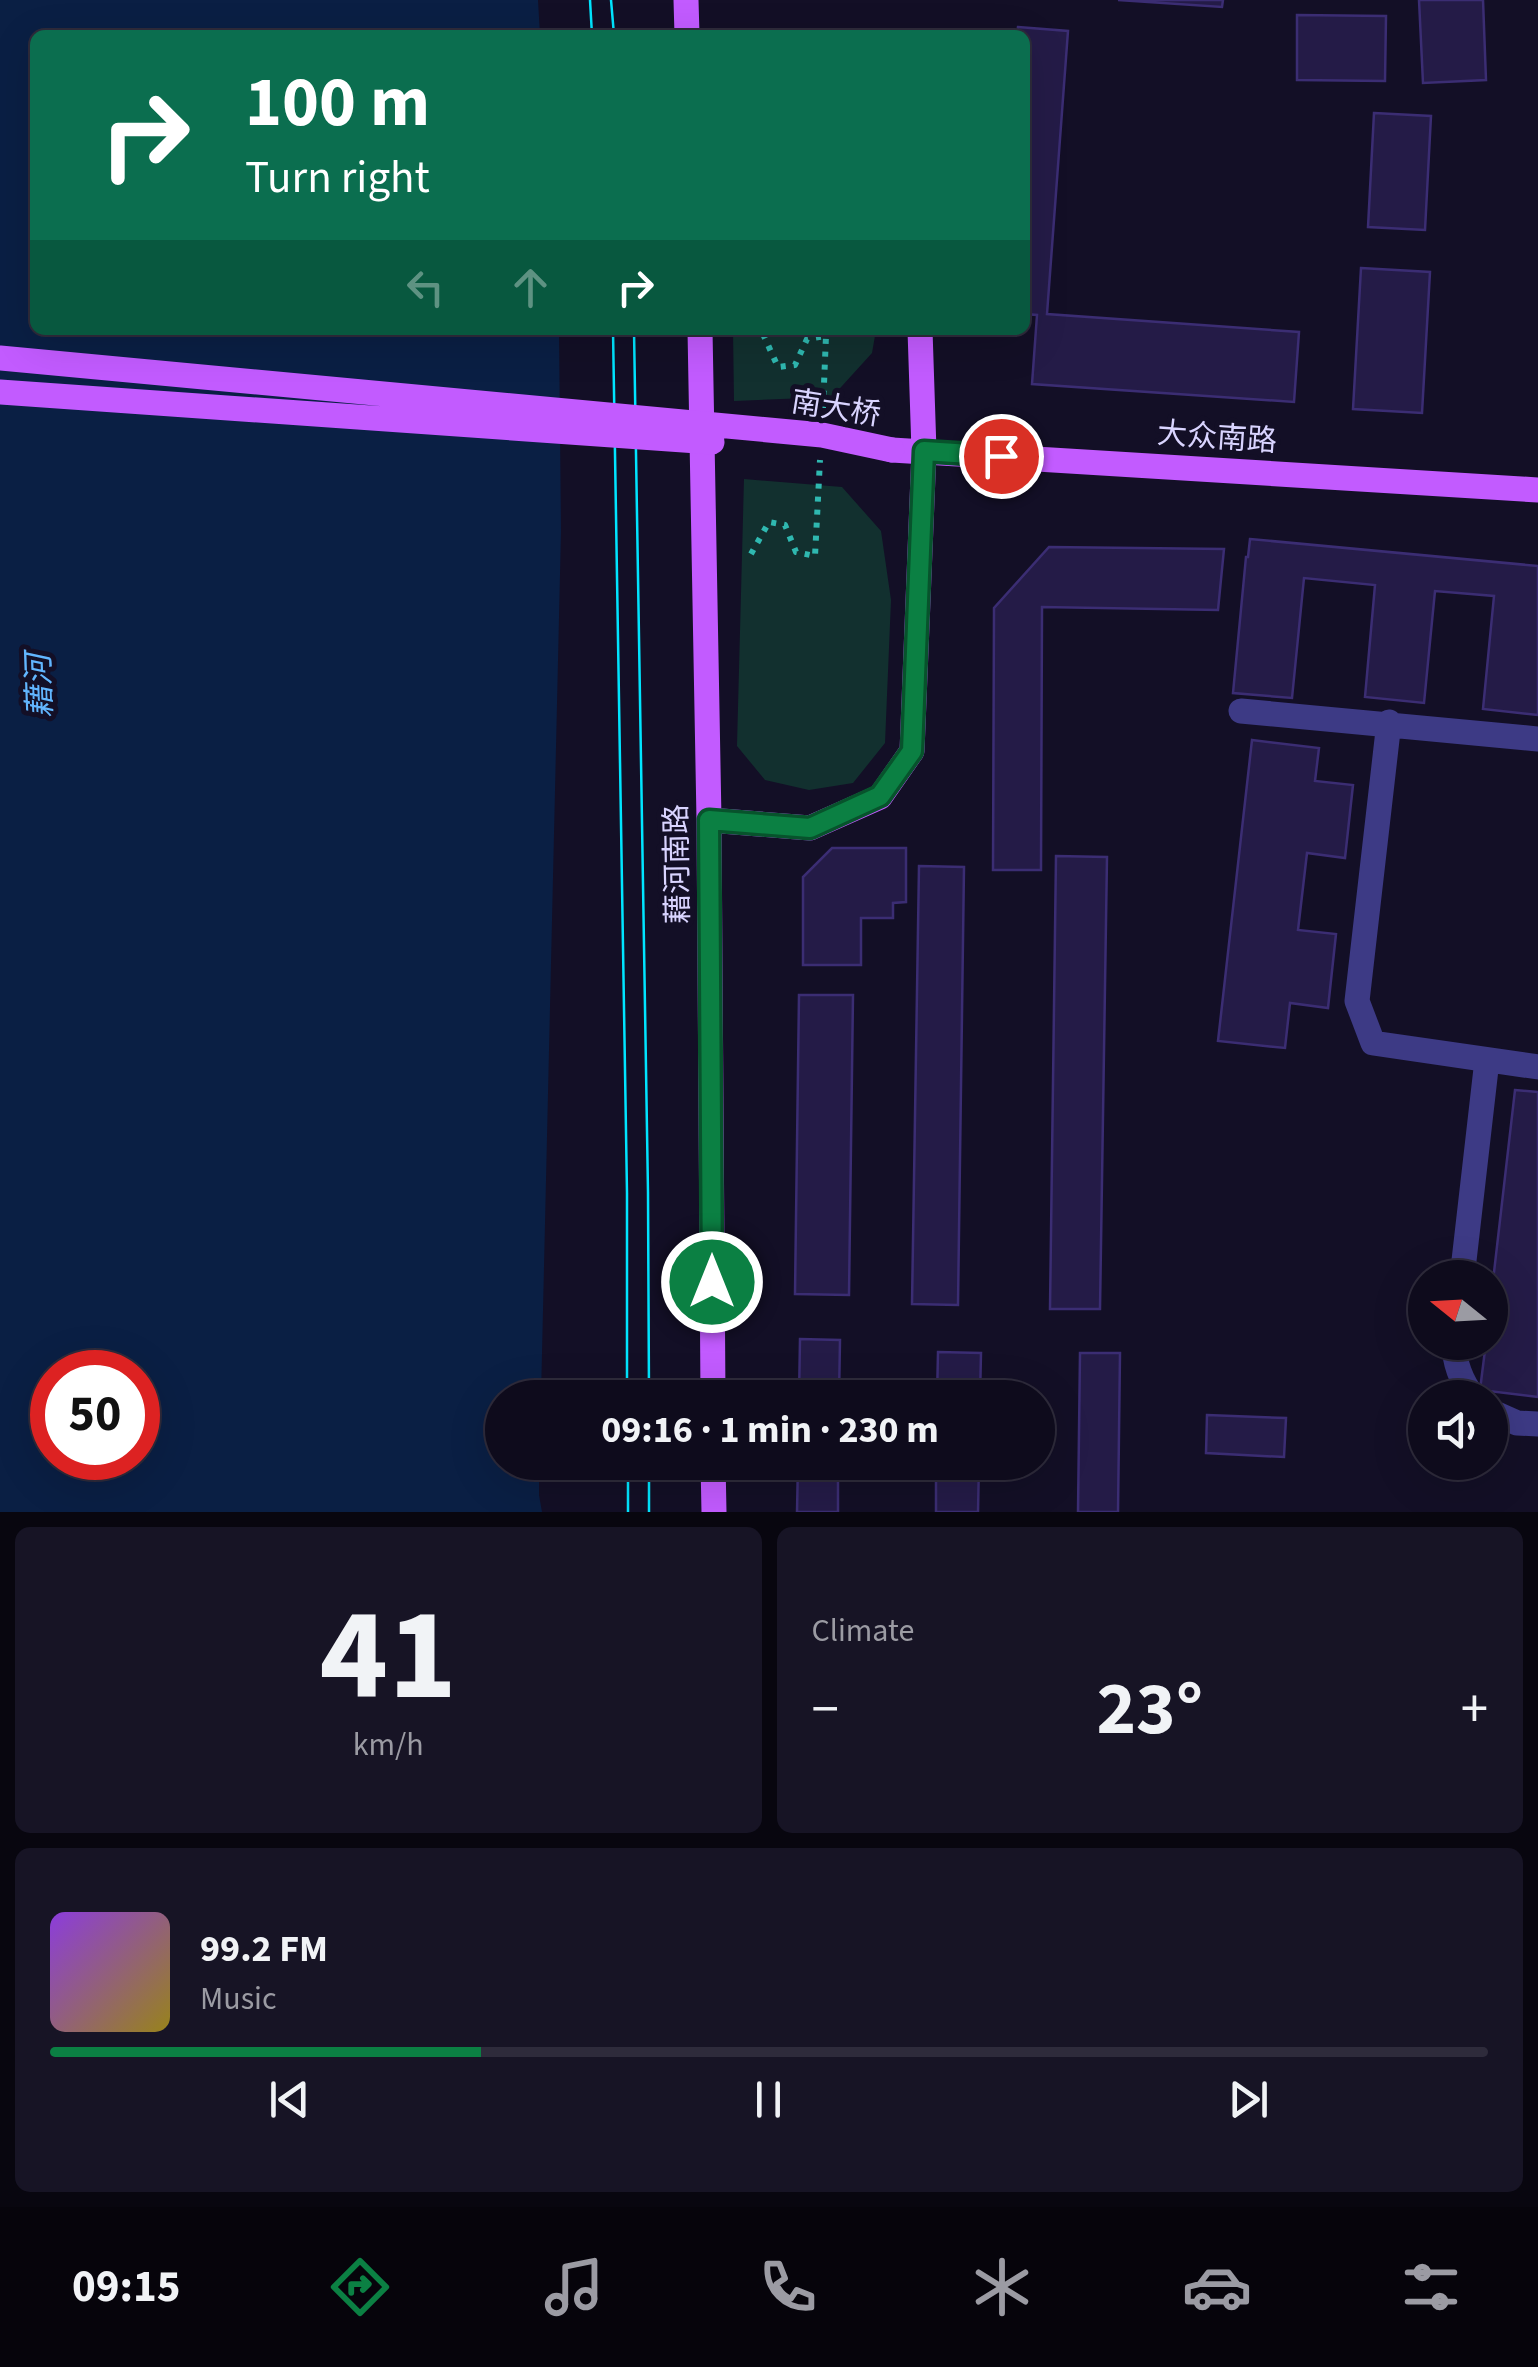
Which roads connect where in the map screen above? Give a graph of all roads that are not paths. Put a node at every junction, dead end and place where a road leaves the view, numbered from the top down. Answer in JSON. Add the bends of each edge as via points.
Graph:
{"nodes":[{"id":1,"x":686,"y":0,"type":"edge"},
{"id":2,"x":687,"y":30,"type":"edge"},
{"id":3,"x":700,"y":335,"type":"edge"},
{"id":4,"x":920,"y":335,"type":"edge"},
{"id":5,"x":0,"y":358,"type":"edge"},
{"id":6,"x":0,"y":392,"type":"edge"},
{"id":7,"x":822,"y":442,"type":"junction"},
{"id":8,"x":892,"y":450,"type":"joint"},
{"id":9,"x":924,"y":451,"type":"junction"},
{"id":10,"x":1538,"y":490,"type":"edge"},
{"id":11,"x":1241,"y":711,"type":"dead end"},
{"id":12,"x":1389,"y":724,"type":"junction"},
{"id":13,"x":1538,"y":739,"type":"edge"},
{"id":14,"x":709,"y":820,"type":"junction"},
{"id":15,"x":1487,"y":1060,"type":"junction"},
{"id":16,"x":1538,"y":1067,"type":"edge"},
{"id":17,"x":1464,"y":1260,"type":"edge"},
{"id":18,"x":713,"y":1380,"type":"edge"},
{"id":19,"x":1508,"y":1419,"type":"edge"},
{"id":20,"x":1538,"y":1424,"type":"edge"},
{"id":21,"x":714,"y":1480,"type":"edge"},
{"id":22,"x":714,"y":1512,"type":"edge"}],
"edges":[{"from":1,"to":2,"type":"main road"},
{"from":3,"to":14,"type":"main road","name":"藉河南路"},
{"from":4,"to":9,"type":"main road"},
{"from":5,"to":7,"type":"main road","name":"南大桥","bridge":true},
{"from":6,"to":7,"type":"main road","name":"南大桥","bridge":true},
{"from":7,"to":8,"type":"main road","name":"南大桥","bridge":true},
{"from":8,"to":9,"type":"main road","name":"大众南路"},
{"from":9,"to":10,"type":"main road","name":"大众南路"},
{"from":9,"to":14,"type":"main road","via":[[912,751],[880,796],[810,828]]},
{"from":11,"to":12,"type":"lane"},
{"from":12,"to":13,"type":"lane"},
{"from":12,"to":15,"type":"lane","via":[[1358,1001],[1373,1043]]},
{"from":14,"to":18,"type":"main road","name":"藉河南路"},
{"from":15,"to":16,"type":"lane"},
{"from":15,"to":17,"type":"lane"},
{"from":19,"to":20,"type":"lane"},
{"from":21,"to":22,"type":"main road"}]}
